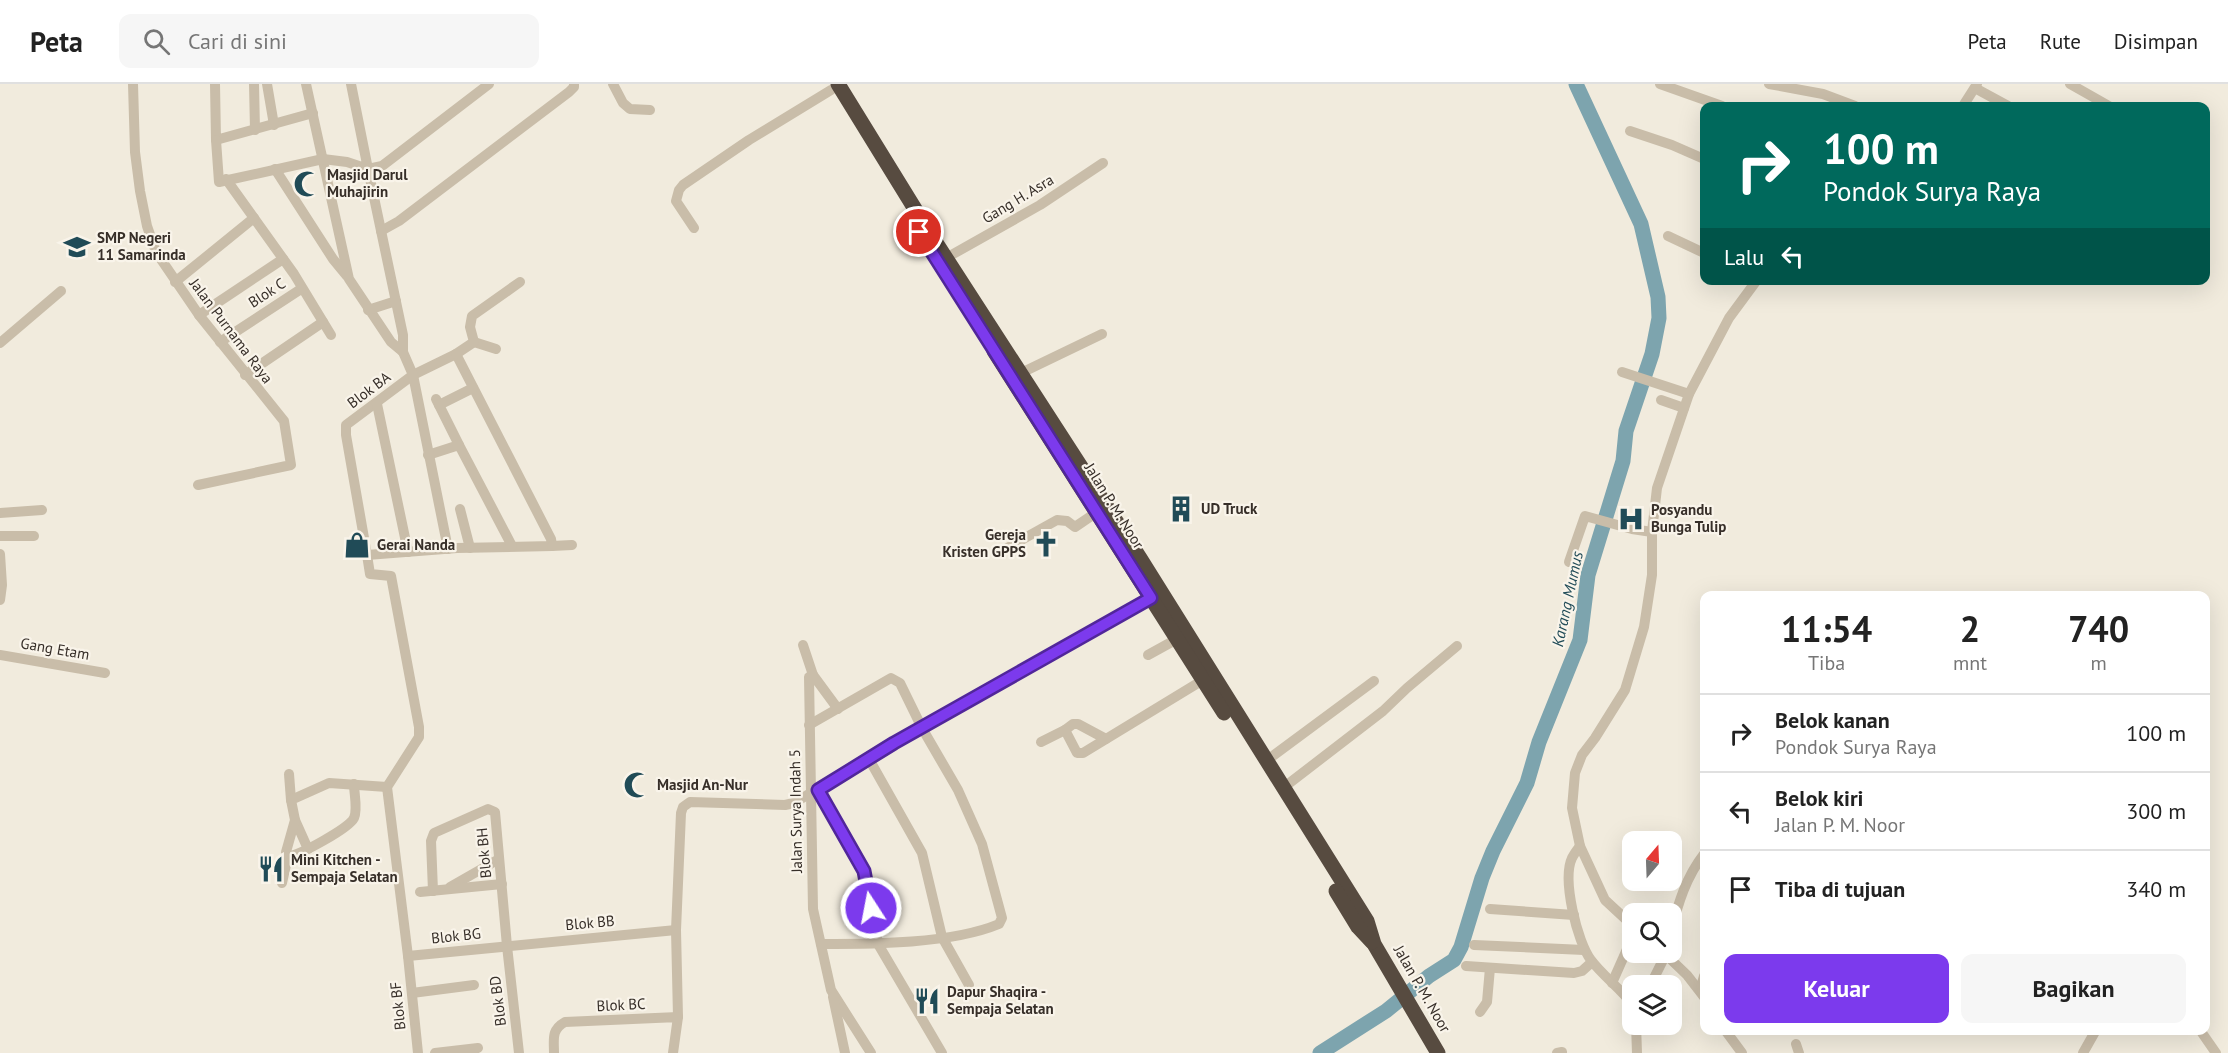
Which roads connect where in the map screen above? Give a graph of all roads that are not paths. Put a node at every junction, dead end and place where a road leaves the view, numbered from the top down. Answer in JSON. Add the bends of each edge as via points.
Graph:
{"nodes":[{"id":1,"x":133,"y":84,"type":"edge"},
{"id":2,"x":215,"y":84,"type":"edge"},
{"id":3,"x":254,"y":84,"type":"edge"},
{"id":4,"x":267,"y":84,"type":"edge"},
{"id":5,"x":306,"y":84,"type":"edge"},
{"id":6,"x":351,"y":84,"type":"edge"},
{"id":7,"x":489,"y":84,"type":"edge"},
{"id":8,"x":574,"y":84,"type":"edge"},
{"id":9,"x":613,"y":84,"type":"edge"},
{"id":10,"x":1660,"y":84,"type":"edge"},
{"id":11,"x":1769,"y":84,"type":"edge"},
{"id":12,"x":2070,"y":84,"type":"edge"},
{"id":13,"x":832,"y":86,"type":"edge"},
{"id":14,"x":1976,"y":86,"type":"edge"},
{"id":15,"x":1711,"y":102,"type":"edge"},
{"id":16,"x":1844,"y":102,"type":"edge"},
{"id":17,"x":1966,"y":102,"type":"edge"},
{"id":18,"x":2002,"y":102,"type":"edge"},
{"id":19,"x":2102,"y":102,"type":"edge"},
{"id":20,"x":846,"y":106,"type":"junction"},
{"id":21,"x":650,"y":110,"type":"dead end"},
{"id":22,"x":313,"y":113,"type":"junction"},
{"id":23,"x":274,"y":124,"type":"junction"},
{"id":24,"x":255,"y":130,"type":"junction"},
{"id":25,"x":1630,"y":131,"type":"dead end"},
{"id":26,"x":216,"y":140,"type":"junction"},
{"id":27,"x":1700,"y":157,"type":"edge"},
{"id":28,"x":323,"y":159,"type":"junction"},
{"id":29,"x":1103,"y":163,"type":"dead end"},
{"id":30,"x":375,"y":168,"type":"junction"},
{"id":31,"x":275,"y":169,"type":"junction"},
{"id":32,"x":226,"y":179,"type":"junction"},
{"id":33,"x":254,"y":218,"type":"junction"},
{"id":34,"x":390,"y":226,"type":"junction"},
{"id":35,"x":694,"y":228,"type":"dead end"},
{"id":36,"x":1668,"y":237,"type":"dead end"},
{"id":37,"x":1700,"y":251,"type":"edge"},
{"id":38,"x":946,"y":258,"type":"junction"},
{"id":39,"x":283,"y":260,"type":"junction"},
{"id":40,"x":349,"y":279,"type":"junction"},
{"id":41,"x":175,"y":282,"type":"junction"},
{"id":42,"x":520,"y":282,"type":"dead end"},
{"id":43,"x":1750,"y":285,"type":"edge"},
{"id":44,"x":302,"y":289,"type":"junction"},
{"id":45,"x":61,"y":291,"type":"dead end"},
{"id":46,"x":396,"y":301,"type":"junction"},
{"id":47,"x":368,"y":310,"type":"junction"},
{"id":48,"x":199,"y":315,"type":"junction"},
{"id":49,"x":323,"y":322,"type":"junction"},
{"id":50,"x":1102,"y":334,"type":"dead end"},
{"id":51,"x":332,"y":335,"type":"dead end"},
{"id":52,"x":220,"y":342,"type":"junction"},
{"id":53,"x":474,"y":342,"type":"junction"},
{"id":54,"x":0,"y":343,"type":"edge"},
{"id":55,"x":496,"y":349,"type":"dead end"},
{"id":56,"x":403,"y":352,"type":"junction"},
{"id":57,"x":456,"y":354,"type":"junction"},
{"id":58,"x":419,"y":372,"type":"junction"},
{"id":59,"x":1625,"y":372,"type":"dead end"},
{"id":60,"x":245,"y":375,"type":"junction"},
{"id":61,"x":1019,"y":378,"type":"junction"},
{"id":62,"x":473,"y":388,"type":"junction"},
{"id":63,"x":1689,"y":394,"type":"junction"},
{"id":64,"x":1661,"y":400,"type":"dead end"},
{"id":65,"x":376,"y":404,"type":"junction"},
{"id":66,"x":1684,"y":408,"type":"junction"},
{"id":67,"x":459,"y":445,"type":"junction"},
{"id":68,"x":437,"y":452,"type":"junction"},
{"id":69,"x":198,"y":486,"type":"dead end"},
{"id":70,"x":460,"y":509,"type":"dead end"},
{"id":71,"x":42,"y":510,"type":"dead end"},
{"id":72,"x":1097,"y":512,"type":"junction"},
{"id":73,"x":0,"y":513,"type":"edge"},
{"id":74,"x":1652,"y":532,"type":"junction"},
{"id":75,"x":0,"y":536,"type":"edge"},
{"id":76,"x":34,"y":536,"type":"dead end"},
{"id":77,"x":572,"y":545,"type":"dead end"},
{"id":78,"x":512,"y":546,"type":"junction"},
{"id":79,"x":552,"y":546,"type":"junction"},
{"id":80,"x":460,"y":549,"type":"junction"},
{"id":81,"x":408,"y":552,"type":"junction"},
{"id":82,"x":1000,"y":552,"type":"dead end"},
{"id":83,"x":0,"y":554,"type":"edge"},
{"id":84,"x":368,"y":555,"type":"junction"},
{"id":85,"x":1569,"y":562,"type":"dead end"},
{"id":86,"x":1156,"y":596,"type":"junction"},
{"id":87,"x":0,"y":600,"type":"edge"},
{"id":88,"x":1177,"y":639,"type":"junction"},
{"id":89,"x":803,"y":645,"type":"dead end"},
{"id":90,"x":1457,"y":646,"type":"dead end"},
{"id":91,"x":0,"y":655,"type":"edge"},
{"id":92,"x":1148,"y":655,"type":"dead end"},
{"id":93,"x":105,"y":673,"type":"dead end"},
{"id":94,"x":813,"y":675,"type":"junction"},
{"id":95,"x":1203,"y":680,"type":"junction"},
{"id":96,"x":1374,"y":681,"type":"dead end"},
{"id":97,"x":838,"y":710,"type":"junction"},
{"id":98,"x":809,"y":725,"type":"junction"},
{"id":99,"x":922,"y":728,"type":"junction"},
{"id":100,"x":1065,"y":730,"type":"junction"},
{"id":101,"x":1106,"y":739,"type":"junction"},
{"id":102,"x":1041,"y":742,"type":"dead end"},
{"id":103,"x":869,"y":759,"type":"junction"},
{"id":104,"x":1262,"y":761,"type":"junction"},
{"id":105,"x":289,"y":774,"type":"dead end"},
{"id":106,"x":354,"y":784,"type":"junction"},
{"id":107,"x":387,"y":787,"type":"junction"},
{"id":108,"x":1283,"y":789,"type":"junction"},
{"id":109,"x":815,"y":792,"type":"junction"},
{"id":110,"x":291,"y":800,"type":"junction"},
{"id":111,"x":295,"y":820,"type":"junction"},
{"id":112,"x":1580,"y":846,"type":"junction"},
{"id":113,"x":308,"y":849,"type":"junction"},
{"id":114,"x":288,"y":856,"type":"junction"},
{"id":115,"x":499,"y":859,"type":"junction"},
{"id":116,"x":1700,"y":861,"type":"edge"},
{"id":117,"x":282,"y":883,"type":"dead end"},
{"id":118,"x":502,"y":884,"type":"junction"},
{"id":119,"x":444,"y":890,"type":"junction"},
{"id":120,"x":433,"y":891,"type":"junction"},
{"id":121,"x":420,"y":892,"type":"dead end"},
{"id":122,"x":1679,"y":903,"type":"edge"},
{"id":123,"x":1490,"y":909,"type":"dead end"},
{"id":124,"x":1574,"y":915,"type":"junction"},
{"id":125,"x":1622,"y":916,"type":"edge"},
{"id":126,"x":676,"y":930,"type":"junction"},
{"id":127,"x":942,"y":938,"type":"junction"},
{"id":128,"x":821,"y":944,"type":"junction"},
{"id":129,"x":878,"y":944,"type":"junction"},
{"id":130,"x":1374,"y":944,"type":"junction"},
{"id":131,"x":507,"y":945,"type":"junction"},
{"id":132,"x":1474,"y":945,"type":"dead end"},
{"id":133,"x":1584,"y":950,"type":"junction"},
{"id":134,"x":408,"y":956,"type":"junction"},
{"id":135,"x":1622,"y":960,"type":"edge"},
{"id":136,"x":1592,"y":962,"type":"junction"},
{"id":137,"x":1674,"y":963,"type":"edge"},
{"id":138,"x":1466,"y":966,"type":"dead end"},
{"id":139,"x":1490,"y":968,"type":"junction"},
{"id":140,"x":1612,"y":983,"type":"junction"},
{"id":141,"x":474,"y":985,"type":"dead end"},
{"id":142,"x":969,"y":985,"type":"dead end"},
{"id":143,"x":831,"y":990,"type":"junction"},
{"id":144,"x":1700,"y":991,"type":"edge"},
{"id":145,"x":412,"y":993,"type":"junction"},
{"id":146,"x":1622,"y":994,"type":"edge"},
{"id":147,"x":1480,"y":1012,"type":"dead end"},
{"id":148,"x":678,"y":1017,"type":"junction"},
{"id":149,"x":1636,"y":1035,"type":"edge"},
{"id":150,"x":1729,"y":1035,"type":"edge"},
{"id":151,"x":2093,"y":1035,"type":"edge"},
{"id":152,"x":2204,"y":1035,"type":"edge"},
{"id":153,"x":478,"y":1048,"type":"dead end"},
{"id":154,"x":418,"y":1053,"type":"edge"},
{"id":155,"x":435,"y":1053,"type":"edge"},
{"id":156,"x":519,"y":1053,"type":"edge"},
{"id":157,"x":554,"y":1053,"type":"edge"},
{"id":158,"x":673,"y":1053,"type":"edge"},
{"id":159,"x":845,"y":1053,"type":"edge"},
{"id":160,"x":871,"y":1053,"type":"edge"},
{"id":161,"x":942,"y":1053,"type":"edge"},
{"id":162,"x":1438,"y":1053,"type":"edge"},
{"id":163,"x":1637,"y":1053,"type":"edge"},
{"id":164,"x":1742,"y":1053,"type":"edge"},
{"id":165,"x":2083,"y":1053,"type":"edge"},
{"id":166,"x":2217,"y":1053,"type":"edge"}],
"edges":[{"from":1,"to":41,"type":"street","name":"Jalan Purnama Raya","via":[[137,168],[144,211],[156,252]]},
{"from":2,"to":26,"type":"street"},
{"from":3,"to":24,"type":"street"},
{"from":4,"to":23,"type":"street"},
{"from":5,"to":22,"type":"street"},
{"from":6,"to":30,"type":"street"},
{"from":7,"to":30,"type":"street"},
{"from":8,"to":34,"type":"street"},
{"from":9,"to":21,"type":"street","via":[[630,110]]},
{"from":10,"to":15,"type":"street"},
{"from":11,"to":16,"type":"street"},
{"from":12,"to":19,"type":"street"},
{"from":13,"to":20,"type":"highway","name":"Jalan P. M. Noor"},
{"from":13,"to":35,"type":"street","via":[[683,185],[676,201]]},
{"from":14,"to":17,"type":"street"},
{"from":14,"to":18,"type":"street"},
{"from":20,"to":38,"type":"highway","name":"Jalan P. M. Noor"},
{"from":20,"to":61,"type":"highway","name":"Jalan P. M. Noor"},
{"from":22,"to":23,"type":"street"},
{"from":22,"to":28,"type":"street"},
{"from":23,"to":24,"type":"street"},
{"from":24,"to":26,"type":"street"},
{"from":25,"to":27,"type":"street"},
{"from":26,"to":32,"type":"street","via":[[217,177],[219,182]]},
{"from":28,"to":30,"type":"street"},
{"from":28,"to":31,"type":"street"},
{"from":28,"to":40,"type":"street"},
{"from":29,"to":38,"type":"street","name":"Gang H. Asra","via":[[1040,205]]},
{"from":30,"to":34,"type":"street"},
{"from":31,"to":32,"type":"street"},
{"from":31,"to":40,"type":"street"},
{"from":32,"to":33,"type":"street"},
{"from":33,"to":39,"type":"street"},
{"from":33,"to":41,"type":"street"},
{"from":34,"to":46,"type":"street"},
{"from":36,"to":37,"type":"street"},
{"from":38,"to":61,"type":"highway","name":"Jalan P. M. Noor"},
{"from":39,"to":44,"type":"street"},
{"from":39,"to":48,"type":"street"},
{"from":40,"to":47,"type":"street"},
{"from":41,"to":48,"type":"street","name":"Jalan Purnama Raya"},
{"from":42,"to":53,"type":"street","via":[[472,316]]},
{"from":43,"to":63,"type":"street"},
{"from":44,"to":49,"type":"street"},
{"from":44,"to":52,"type":"street","name":"Blok C"},
{"from":45,"to":54,"type":"street"},
{"from":46,"to":47,"type":"street"},
{"from":46,"to":56,"type":"street"},
{"from":47,"to":56,"type":"street"},
{"from":48,"to":52,"type":"street","name":"Jalan Purnama Raya"},
{"from":49,"to":51,"type":"street"},
{"from":49,"to":60,"type":"street"},
{"from":50,"to":61,"type":"street"},
{"from":52,"to":60,"type":"street","name":"Jalan Purnama Raya"},
{"from":53,"to":55,"type":"street"},
{"from":53,"to":57,"type":"street","name":"Blok BA"},
{"from":56,"to":58,"type":"street"},
{"from":57,"to":58,"type":"street","name":"Blok BA"},
{"from":57,"to":62,"type":"street"},
{"from":58,"to":65,"type":"street","name":"Blok BA"},
{"from":58,"to":68,"type":"street"},
{"from":59,"to":63,"type":"street"},
{"from":60,"to":69,"type":"street","name":"Jalan Purnama Raya","via":[[284,422],[291,465]]},
{"from":61,"to":72,"type":"highway","name":"Jalan P. M. Noor"},
{"from":61,"to":86,"type":"highway","name":"Jalan P. M. Noor"},
{"from":62,"to":67,"type":"street","via":[[437,402]]},
{"from":62,"to":79,"type":"street"},
{"from":63,"to":66,"type":"street"},
{"from":64,"to":66,"type":"street"},
{"from":65,"to":81,"type":"street"},
{"from":65,"to":84,"type":"street","name":"Blok BA","via":[[346,425],[345,430]]},
{"from":66,"to":74,"type":"street","via":[[1658,488]]},
{"from":67,"to":68,"type":"street"},
{"from":67,"to":78,"type":"street"},
{"from":68,"to":80,"type":"street"},
{"from":70,"to":80,"type":"street"},
{"from":71,"to":73,"type":"street"},
{"from":72,"to":82,"type":"street","via":[[1075,527],[1057,520]]},
{"from":72,"to":86,"type":"highway","name":"Jalan P. M. Noor"},
{"from":74,"to":85,"type":"street","via":[[1586,516]]},
{"from":74,"to":112,"type":"street","via":[[1652,575],[1644,627],[1625,690],[1582,755],[1575,774],[1572,808]]},
{"from":75,"to":76,"type":"street"},
{"from":77,"to":79,"type":"street"},
{"from":78,"to":79,"type":"street"},
{"from":78,"to":80,"type":"street"},
{"from":80,"to":81,"type":"street"},
{"from":81,"to":84,"type":"street"},
{"from":83,"to":87,"type":"street"},
{"from":84,"to":107,"type":"street","via":[[370,574],[391,576],[419,727],[419,737]]},
{"from":86,"to":88,"type":"highway","name":"Jalan P. M. Noor"},
{"from":86,"to":99,"type":"street"},
{"from":86,"to":104,"type":"highway","name":"Jalan P. M. Noor"},
{"from":88,"to":92,"type":"street"},
{"from":88,"to":95,"type":"highway","name":"Jalan P. M. Noor"},
{"from":89,"to":94,"type":"street"},
{"from":90,"to":108,"type":"street","via":[[1383,711]]},
{"from":91,"to":93,"type":"street","name":"Gang Etam"},
{"from":94,"to":97,"type":"street"},
{"from":94,"to":98,"type":"street","name":"Jalan Surya Indah 5","via":[[808,678]]},
{"from":95,"to":101,"type":"street"},
{"from":95,"to":104,"type":"highway","name":"Jalan P. M. Noor"},
{"from":96,"to":104,"type":"street"},
{"from":97,"to":98,"type":"street"},
{"from":97,"to":99,"type":"street","via":[[891,678],[900,682]]},
{"from":98,"to":109,"type":"street","name":"Jalan Surya Indah 5"},
{"from":99,"to":103,"type":"street"},
{"from":99,"to":127,"type":"street","via":[[958,790],[982,844],[1002,918],[991,928]]},
{"from":100,"to":101,"type":"street","via":[[1078,724]]},
{"from":100,"to":101,"type":"street","via":[[1077,753]]},
{"from":100,"to":102,"type":"street"},
{"from":103,"to":109,"type":"street"},
{"from":103,"to":127,"type":"street","via":[[922,853]]},
{"from":104,"to":108,"type":"highway","name":"Jalan P. M. Noor"},
{"from":104,"to":130,"type":"highway","name":"Jalan P. M. Noor","via":[[1359,927]]},
{"from":105,"to":110,"type":"street"},
{"from":106,"to":107,"type":"street"},
{"from":106,"to":110,"type":"street","via":[[329,783]]},
{"from":106,"to":113,"type":"street","via":[[356,812],[351,822]]},
{"from":107,"to":134,"type":"street","name":"Blok BF"},
{"from":108,"to":130,"type":"highway","name":"Jalan P. M. Noor","via":[[1367,921]]},
{"from":109,"to":126,"type":"street","via":[[785,805],[685,805],[681,813]]},
{"from":109,"to":128,"type":"street","name":"Jalan Surya Indah 5","via":[[813,909]]},
{"from":109,"to":129,"type":"street","via":[[864,871]]},
{"from":110,"to":111,"type":"street"},
{"from":111,"to":113,"type":"street"},
{"from":111,"to":114,"type":"street"},
{"from":112,"to":124,"type":"street","via":[[1568,858]]},
{"from":112,"to":125,"type":"street","via":[[1605,900]]},
{"from":113,"to":114,"type":"street"},
{"from":114,"to":117,"type":"street"},
{"from":115,"to":118,"type":"street","name":"Blok BH"},
{"from":115,"to":119,"type":"street"},
{"from":115,"to":120,"type":"street","name":"Blok BH","via":[[495,812],[491,809],[436,831],[431,842]]},
{"from":116,"to":122,"type":"street"},
{"from":118,"to":119,"type":"street"},
{"from":118,"to":131,"type":"street","name":"Blok BH"},
{"from":119,"to":120,"type":"street"},
{"from":120,"to":121,"type":"street"},
{"from":123,"to":124,"type":"street"},
{"from":124,"to":133,"type":"street"},
{"from":126,"to":131,"type":"street","name":"Blok BB"},
{"from":126,"to":148,"type":"street"},
{"from":127,"to":129,"type":"street"},
{"from":127,"to":142,"type":"street"},
{"from":128,"to":129,"type":"street"},
{"from":128,"to":143,"type":"street","name":"Jalan Surya Indah 5"},
{"from":129,"to":161,"type":"street"},
{"from":130,"to":162,"type":"highway","name":"Jalan P. M. Noor"},
{"from":131,"to":134,"type":"street","name":"Blok BG"},
{"from":131,"to":156,"type":"street","name":"Blok BD"},
{"from":132,"to":133,"type":"street"},
{"from":133,"to":136,"type":"street"},
{"from":134,"to":145,"type":"street","name":"Blok BF"},
{"from":135,"to":140,"type":"street"},
{"from":136,"to":139,"type":"street","via":[[1574,973]]},
{"from":136,"to":140,"type":"street"},
{"from":137,"to":144,"type":"street"},
{"from":138,"to":139,"type":"street"},
{"from":139,"to":147,"type":"street","via":[[1487,1002]]},
{"from":140,"to":146,"type":"street"},
{"from":141,"to":145,"type":"street"},
{"from":143,"to":159,"type":"street","name":"Jalan Surya Indah 5"},
{"from":143,"to":160,"type":"street","name":"Jalan Surya Indah 5"},
{"from":145,"to":154,"type":"street","name":"Blok BF"},
{"from":148,"to":157,"type":"street","name":"Blok BC","via":[[565,1022],[554,1033]]},
{"from":148,"to":158,"type":"street"},
{"from":149,"to":163,"type":"street"},
{"from":150,"to":164,"type":"street"},
{"from":151,"to":165,"type":"street"},
{"from":152,"to":166,"type":"street"},
{"from":153,"to":155,"type":"street"}]}
